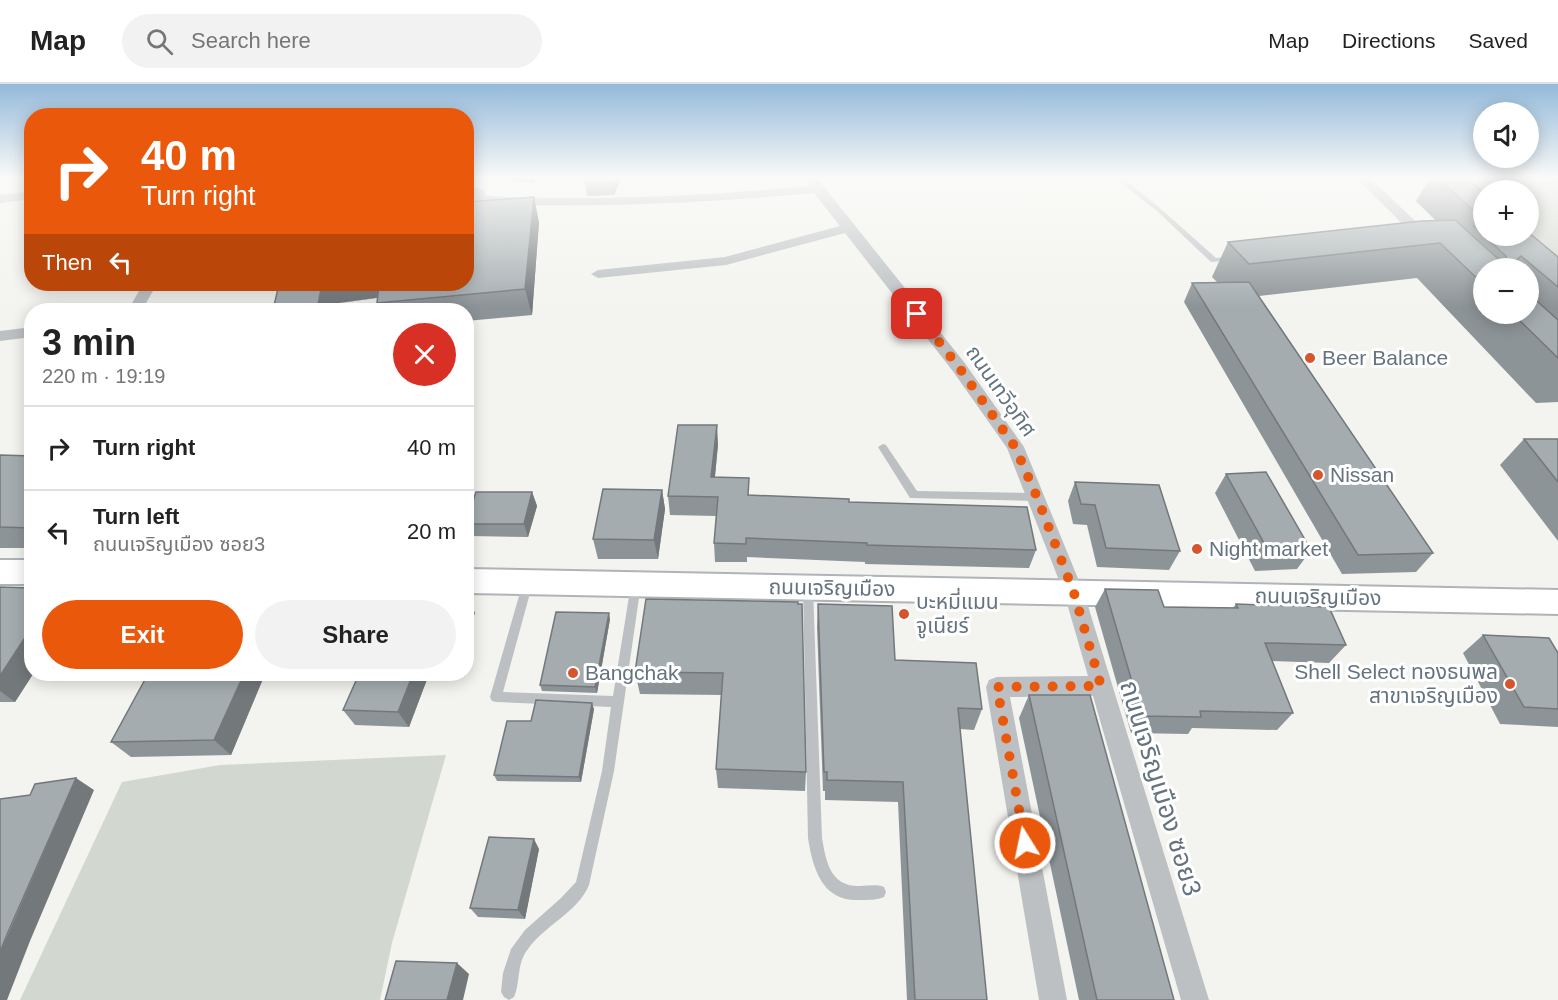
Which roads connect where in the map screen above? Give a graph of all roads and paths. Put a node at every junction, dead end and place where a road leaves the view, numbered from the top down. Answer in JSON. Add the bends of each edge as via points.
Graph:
{"nodes":[{"id":1,"x":843,"y":221,"type":"edge"},
{"id":2,"x":1172,"y":221,"type":"edge"},
{"id":3,"x":1403,"y":221,"type":"edge"},
{"id":4,"x":849,"y":228,"type":"junction"},
{"id":5,"x":1441,"y":253,"type":"edge"},
{"id":6,"x":1237,"y":258,"type":"edge"},
{"id":7,"x":598,"y":274,"type":"dead end"},
{"id":8,"x":24,"y":333,"type":"edge"},
{"id":9,"x":0,"y":336,"type":"edge"},
{"id":10,"x":883,"y":447,"type":"dead end"},
{"id":11,"x":1037,"y":497,"type":"junction"},
{"id":12,"x":0,"y":572,"type":"edge"},
{"id":13,"x":24,"y":572,"type":"edge"},
{"id":14,"x":474,"y":581,"type":"edge"},
{"id":15,"x":528,"y":582,"type":"junction"},
{"id":16,"x":636,"y":584,"type":"junction"},
{"id":17,"x":808,"y":587,"type":"junction"},
{"id":18,"x":1074,"y":593,"type":"junction"},
{"id":19,"x":1558,"y":602,"type":"edge"},
{"id":20,"x":1101,"y":686,"type":"junction"},
{"id":21,"x":618,"y":702,"type":"junction"},
{"id":22,"x":879,"y":892,"type":"dead end"},
{"id":23,"x":509,"y":992,"type":"dead end"},
{"id":24,"x":1053,"y":1000,"type":"edge"},
{"id":25,"x":1195,"y":1000,"type":"edge"}],
"edges":[{"from":1,"to":4,"type":"street","name":"ถนนเทวีอุทิศ"},
{"from":2,"to":6,"type":"lane","via":[[1214,260]]},
{"from":3,"to":5,"type":"street"},
{"from":4,"to":7,"type":"street","via":[[726,261]]},
{"from":4,"to":11,"type":"street","name":"ถนนเทวีอุทิศ","via":[[958,366],[1015,447]]},
{"from":8,"to":9,"type":"street"},
{"from":10,"to":11,"type":"lane","via":[[914,495]]},
{"from":11,"to":18,"type":"street","name":"ถนนเทวีอุทิศ"},
{"from":12,"to":13,"type":"main road"},
{"from":14,"to":15,"type":"main road","name":"ถนนเจริญเมือง"},
{"from":15,"to":16,"type":"main road","name":"ถนนเจริญเมือง"},
{"from":15,"to":21,"type":"lane","via":[[496,697]]},
{"from":16,"to":17,"type":"main road","name":"ถนนเจริญเมือง"},
{"from":16,"to":21,"type":"lane"},
{"from":17,"to":18,"type":"main road","name":"ถนนเจริญเมือง"},
{"from":17,"to":22,"type":"lane","via":[[815,838],[819,860],[832,885],[846,892]]},
{"from":18,"to":19,"type":"main road","name":"ถนนเจริญเมือง"},
{"from":18,"to":20,"type":"street","name":"ถนนเจริญเมือง ซอย3"},
{"from":20,"to":24,"type":"street","via":[[997,687]]},
{"from":20,"to":25,"type":"street","name":"ถนนเจริญเมือง ซอย3"},
{"from":21,"to":23,"type":"lane","via":[[608,771],[582,885],[517,952]]}]}
